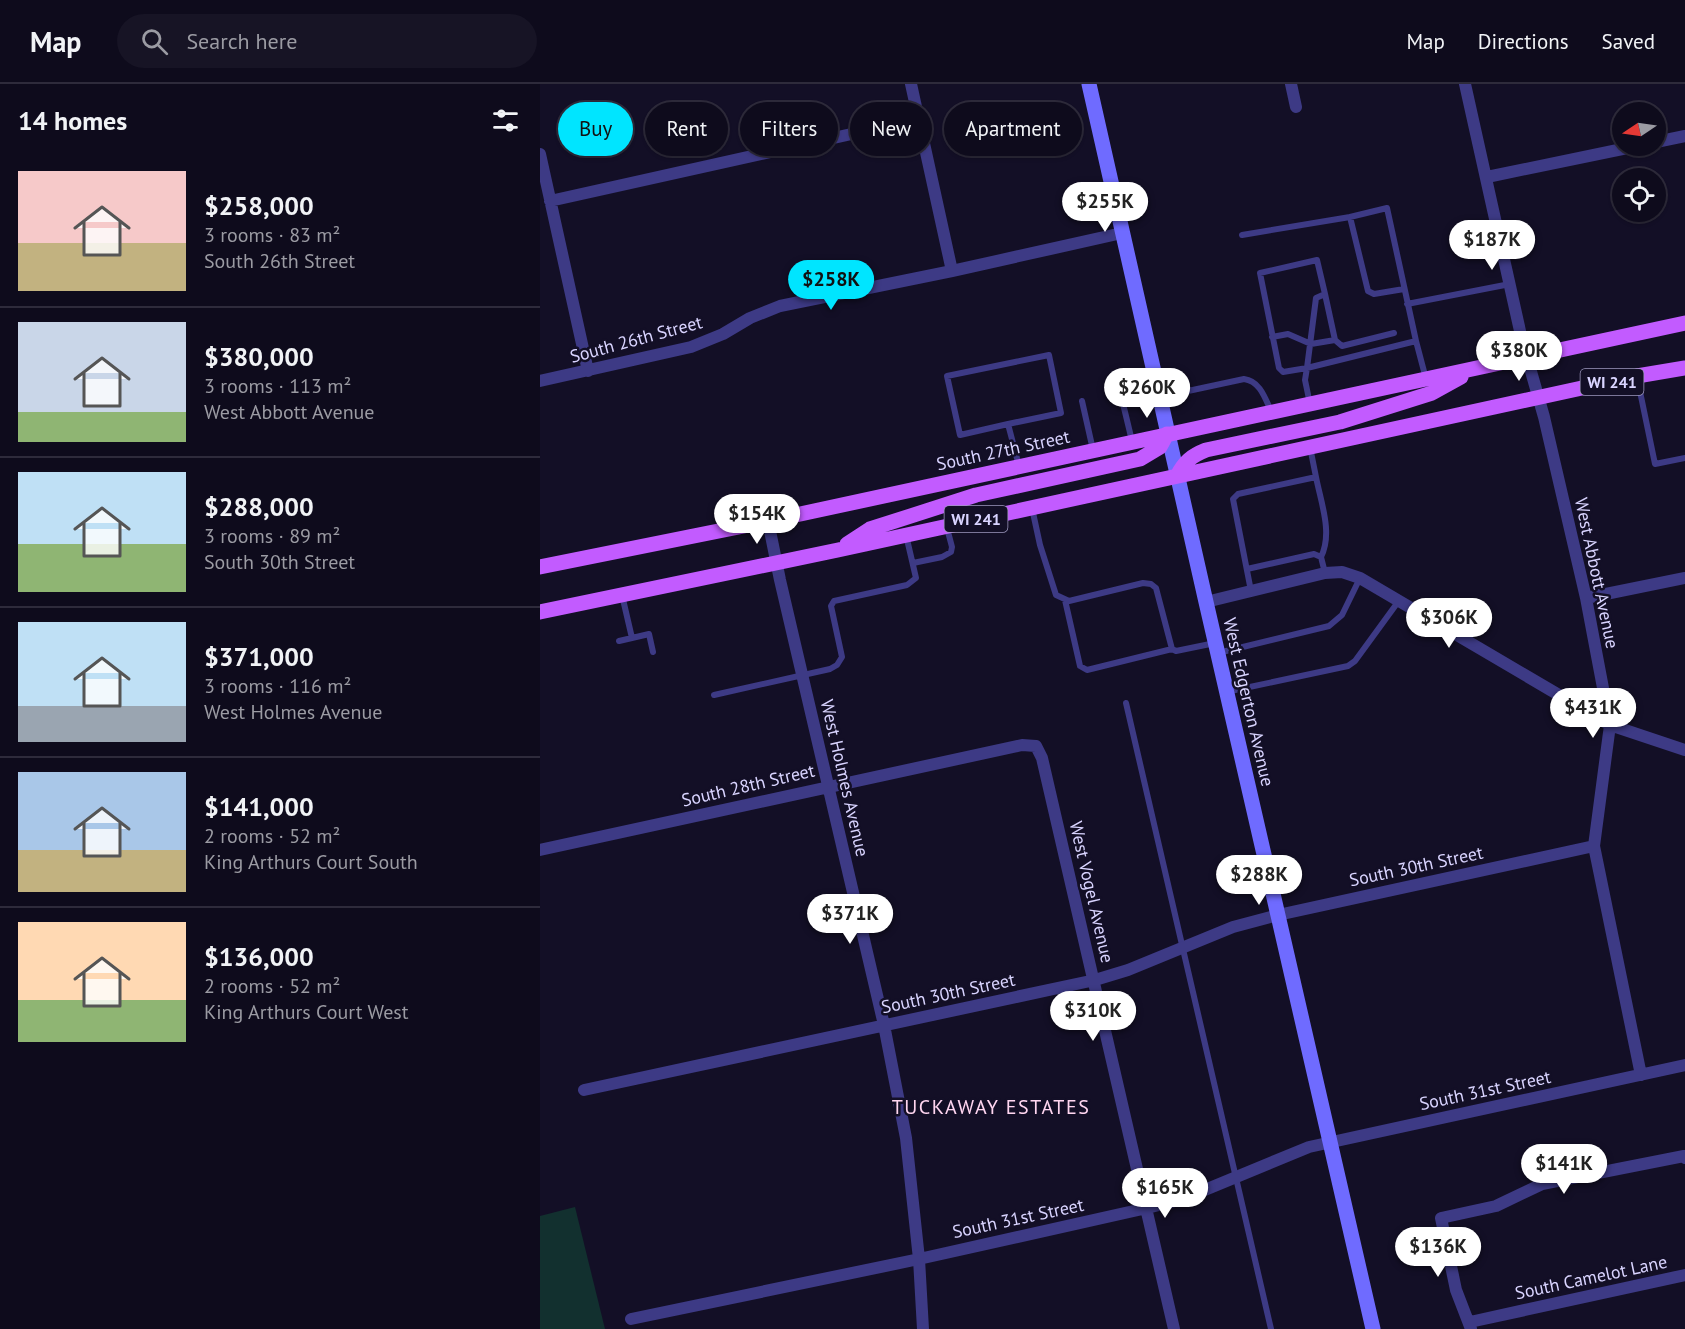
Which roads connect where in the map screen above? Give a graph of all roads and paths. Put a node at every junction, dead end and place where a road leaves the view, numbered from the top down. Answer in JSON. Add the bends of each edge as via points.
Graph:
{"nodes":[{"id":1,"x":911,"y":84,"type":"edge"},
{"id":2,"x":1089,"y":84,"type":"edge"},
{"id":3,"x":1290,"y":84,"type":"edge"},
{"id":4,"x":1465,"y":84,"type":"edge"},
{"id":5,"x":915,"y":102,"type":"edge"},
{"id":6,"x":1296,"y":107,"type":"dead end"},
{"id":7,"x":850,"y":134,"type":"edge"},
{"id":8,"x":1685,"y":136,"type":"edge"},
{"id":9,"x":1666,"y":140,"type":"edge"},
{"id":10,"x":1612,"y":151,"type":"edge"},
{"id":11,"x":540,"y":154,"type":"edge"},
{"id":12,"x":927,"y":156,"type":"edge"},
{"id":13,"x":1486,"y":177,"type":"junction"},
{"id":14,"x":550,"y":201,"type":"junction"},
{"id":15,"x":1350,"y":217,"type":"junction"},
{"id":16,"x":1122,"y":233,"type":"junction"},
{"id":17,"x":1242,"y":235,"type":"dead end"},
{"id":18,"x":952,"y":271,"type":"junction"},
{"id":19,"x":1510,"y":284,"type":"junction"},
{"id":20,"x":1404,"y":289,"type":"junction"},
{"id":21,"x":1325,"y":294,"type":"junction"},
{"id":22,"x":1407,"y":304,"type":"junction"},
{"id":23,"x":1685,"y":323,"type":"edge"},
{"id":24,"x":1394,"y":333,"type":"dead end"},
{"id":25,"x":1272,"y":337,"type":"junction"},
{"id":26,"x":1335,"y":340,"type":"junction"},
{"id":27,"x":1416,"y":341,"type":"junction"},
{"id":28,"x":1311,"y":344,"type":"junction"},
{"id":29,"x":1527,"y":358,"type":"junction"},
{"id":30,"x":1307,"y":368,"type":"junction"},
{"id":31,"x":1685,"y":368,"type":"edge"},
{"id":32,"x":1474,"y":370,"type":"junction"},
{"id":33,"x":588,"y":371,"type":"junction"},
{"id":34,"x":1155,"y":375,"type":"junction"},
{"id":35,"x":1637,"y":376,"type":"junction"},
{"id":36,"x":1426,"y":379,"type":"junction"},
{"id":37,"x":540,"y":381,"type":"edge"},
{"id":38,"x":1159,"y":397,"type":"junction"},
{"id":39,"x":1539,"y":399,"type":"junction"},
{"id":40,"x":1082,"y":401,"type":"dead end"},
{"id":41,"x":1310,"y":404,"type":"junction"},
{"id":42,"x":1272,"y":412,"type":"junction"},
{"id":43,"x":1008,"y":424,"type":"junction"},
{"id":44,"x":1167,"y":434,"type":"junction"},
{"id":45,"x":1132,"y":441,"type":"junction"},
{"id":46,"x":1310,"y":447,"type":"junction"},
{"id":47,"x":1093,"y":450,"type":"junction"},
{"id":48,"x":1685,"y":458,"type":"edge"},
{"id":49,"x":1019,"y":466,"type":"junction"},
{"id":50,"x":1177,"y":476,"type":"junction"},
{"id":51,"x":1316,"y":477,"type":"junction"},
{"id":52,"x":1032,"y":507,"type":"junction"},
{"id":53,"x":768,"y":521,"type":"junction"},
{"id":54,"x":947,"y":526,"type":"junction"},
{"id":55,"x":906,"y":534,"type":"junction"},
{"id":56,"x":838,"y":550,"type":"junction"},
{"id":57,"x":1321,"y":557,"type":"junction"},
{"id":58,"x":776,"y":563,"type":"junction"},
{"id":59,"x":913,"y":563,"type":"junction"},
{"id":60,"x":540,"y":567,"type":"edge"},
{"id":61,"x":1247,"y":569,"type":"junction"},
{"id":62,"x":1325,"y":573,"type":"junction"},
{"id":63,"x":1360,"y":578,"type":"junction"},
{"id":64,"x":1685,"y":578,"type":"edge"},
{"id":65,"x":1251,"y":591,"type":"junction"},
{"id":66,"x":622,"y":595,"type":"junction"},
{"id":67,"x":1586,"y":598,"type":"junction"},
{"id":68,"x":1065,"y":600,"type":"junction"},
{"id":69,"x":1206,"y":602,"type":"junction"},
{"id":70,"x":1398,"y":602,"type":"junction"},
{"id":71,"x":540,"y":612,"type":"edge"},
{"id":72,"x":632,"y":638,"type":"junction"},
{"id":73,"x":619,"y":641,"type":"dead end"},
{"id":74,"x":1216,"y":648,"type":"junction"},
{"id":75,"x":1172,"y":650,"type":"junction"},
{"id":76,"x":652,"y":652,"type":"dead end"},
{"id":77,"x":802,"y":675,"type":"junction"},
{"id":78,"x":1226,"y":692,"type":"junction"},
{"id":79,"x":714,"y":695,"type":"dead end"},
{"id":80,"x":1126,"y":703,"type":"dead end"},
{"id":81,"x":1610,"y":725,"type":"junction"},
{"id":82,"x":1036,"y":746,"type":"joint"},
{"id":83,"x":1685,"y":750,"type":"edge"},
{"id":84,"x":829,"y":786,"type":"junction"},
{"id":85,"x":1594,"y":846,"type":"junction"},
{"id":86,"x":540,"y":850,"type":"edge"},
{"id":87,"x":1278,"y":915,"type":"junction"},
{"id":88,"x":1183,"y":947,"type":"junction"},
{"id":89,"x":1095,"y":980,"type":"junction"},
{"id":90,"x":884,"y":1026,"type":"junction"},
{"id":91,"x":1685,"y":1065,"type":"edge"},
{"id":92,"x":1641,"y":1075,"type":"junction"},
{"id":93,"x":584,"y":1090,"type":"dead end"},
{"id":94,"x":1330,"y":1143,"type":"junction"},
{"id":95,"x":1685,"y":1157,"type":"edge"},
{"id":96,"x":1237,"y":1179,"type":"junction"},
{"id":97,"x":1147,"y":1208,"type":"junction"},
{"id":98,"x":919,"y":1259,"type":"junction"},
{"id":99,"x":1685,"y":1275,"type":"edge"},
{"id":100,"x":631,"y":1319,"type":"dead end"},
{"id":101,"x":1471,"y":1325,"type":"edge"},
{"id":102,"x":923,"y":1329,"type":"edge"},
{"id":103,"x":1174,"y":1329,"type":"edge"},
{"id":104,"x":1271,"y":1329,"type":"edge"},
{"id":105,"x":1373,"y":1329,"type":"edge"}],
"edges":[{"from":1,"to":5,"type":"street"},
{"from":2,"to":16,"type":"street","name":"West Edgerton Avenue"},
{"from":3,"to":6,"type":"street"},
{"from":4,"to":13,"type":"street","name":"West Abbott Avenue"},
{"from":7,"to":14,"type":"street"},
{"from":8,"to":9,"type":"street"},
{"from":10,"to":13,"type":"street"},
{"from":11,"to":14,"type":"street"},
{"from":12,"to":18,"type":"street"},
{"from":13,"to":19,"type":"street","name":"West Abbott Avenue"},
{"from":14,"to":33,"type":"street"},
{"from":15,"to":17,"type":"lane"},
{"from":15,"to":20,"type":"lane","via":[[1368,291],[1374,294]]},
{"from":15,"to":20,"type":"lane","via":[[1387,208]]},
{"from":16,"to":18,"type":"street","name":"South 26th Street"},
{"from":16,"to":34,"type":"street","name":"West Edgerton Avenue"},
{"from":18,"to":33,"type":"street","name":"South 26th Street","via":[[780,306],[691,347]]},
{"from":19,"to":22,"type":"lane"},
{"from":19,"to":29,"type":"street","name":"West Abbott Avenue"},
{"from":20,"to":22,"type":"lane"},
{"from":21,"to":25,"type":"lane","via":[[1317,260],[1260,273]]},
{"from":21,"to":26,"type":"lane"},
{"from":21,"to":28,"type":"lane","via":[[1316,298]]},
{"from":22,"to":27,"type":"lane"},
{"from":23,"to":29,"type":"main road","name":"South 27th Street","number":"WI 241"},
{"from":24,"to":26,"type":"lane","via":[[1342,346]]},
{"from":25,"to":28,"type":"lane","via":[[1288,334]]},
{"from":25,"to":30,"type":"lane","via":[[1283,372]]},
{"from":26,"to":28,"type":"lane"},
{"from":27,"to":30,"type":"lane"},
{"from":27,"to":36,"type":"lane"},
{"from":28,"to":30,"type":"lane"},
{"from":29,"to":32,"type":"main road","name":"South 27th Street","number":"WI 241"},
{"from":29,"to":39,"type":"street","name":"West Abbott Avenue"},
{"from":30,"to":41,"type":"lane"},
{"from":31,"to":35,"type":"main road","number":"WI 241"},
{"from":32,"to":36,"type":"main road","name":"South 27th Street","number":"WI 241"},
{"from":32,"to":50,"type":"main road","via":[[1432,393],[1340,422],[1206,450],[1184,463]]},
{"from":33,"to":37,"type":"street","name":"South 26th Street"},
{"from":34,"to":38,"type":"street","name":"West Edgerton Avenue"},
{"from":34,"to":45,"type":"lane","via":[[1119,387]]},
{"from":35,"to":39,"type":"main road","number":"WI 241"},
{"from":35,"to":48,"type":"lane","via":[[1655,464]]},
{"from":36,"to":41,"type":"main road","name":"South 27th Street","number":"WI 241"},
{"from":38,"to":42,"type":"lane","via":[[1251,380]]},
{"from":38,"to":44,"type":"street","name":"West Edgerton Avenue"},
{"from":39,"to":46,"type":"main road","number":"WI 241"},
{"from":39,"to":67,"type":"street","name":"West Abbott Avenue"},
{"from":40,"to":47,"type":"lane"},
{"from":41,"to":42,"type":"main road","name":"South 27th Street","number":"WI 241"},
{"from":42,"to":44,"type":"main road","name":"South 27th Street","number":"WI 241"},
{"from":43,"to":43,"type":"lane","via":[[960,435],[947,376],[1049,355],[1061,413]]},
{"from":43,"to":49,"type":"lane"},
{"from":44,"to":45,"type":"main road","name":"South 27th Street","number":"WI 241"},
{"from":44,"to":50,"type":"street","name":"West Edgerton Avenue"},
{"from":44,"to":56,"type":"main road","via":[[1160,447],[1140,459],[976,495],[870,529]]},
{"from":45,"to":47,"type":"main road","name":"South 27th Street","number":"WI 241"},
{"from":46,"to":50,"type":"main road","number":"WI 241"},
{"from":46,"to":51,"type":"lane"},
{"from":47,"to":49,"type":"main road","name":"South 27th Street","number":"WI 241"},
{"from":49,"to":53,"type":"main road","name":"South 27th Street","number":"WI 241"},
{"from":50,"to":52,"type":"main road","number":"WI 241"},
{"from":50,"to":69,"type":"street","name":"West Edgerton Avenue"},
{"from":51,"to":57,"type":"lane","via":[[1327,545]]},
{"from":51,"to":61,"type":"lane","via":[[1238,494],[1233,499]]},
{"from":52,"to":54,"type":"main road","number":"WI 241"},
{"from":52,"to":68,"type":"lane","via":[[1056,595]]},
{"from":53,"to":58,"type":"street","name":"West Holmes Avenue"},
{"from":53,"to":60,"type":"main road","name":"South 27th Street","number":"WI 241"},
{"from":54,"to":55,"type":"main road","number":"WI 241"},
{"from":54,"to":59,"type":"lane","via":[[951,552]]},
{"from":55,"to":56,"type":"main road","number":"WI 241"},
{"from":55,"to":59,"type":"lane"},
{"from":56,"to":58,"type":"main road","number":"WI 241"},
{"from":57,"to":61,"type":"lane","via":[[1314,554]]},
{"from":57,"to":62,"type":"lane"},
{"from":58,"to":66,"type":"main road","number":"WI 241"},
{"from":58,"to":77,"type":"street","name":"West Holmes Avenue"},
{"from":59,"to":77,"type":"lane","via":[[916,578],[907,585],[834,601],[831,606],[842,657],[830,669]]},
{"from":61,"to":65,"type":"lane"},
{"from":62,"to":63,"type":"street","via":[[1342,572]]},
{"from":62,"to":65,"type":"street"},
{"from":63,"to":70,"type":"street"},
{"from":63,"to":74,"type":"lane","via":[[1341,615],[1329,626]]},
{"from":64,"to":67,"type":"street"},
{"from":65,"to":69,"type":"street"},
{"from":66,"to":71,"type":"main road","number":"WI 241"},
{"from":66,"to":72,"type":"lane"},
{"from":67,"to":81,"type":"street","name":"West Abbott Avenue"},
{"from":68,"to":75,"type":"lane","via":[[1150,584],[1156,588]]},
{"from":68,"to":75,"type":"lane","via":[[1080,666],[1087,670]]},
{"from":69,"to":74,"type":"street","name":"West Edgerton Avenue"},
{"from":70,"to":78,"type":"lane","via":[[1348,666]]},
{"from":70,"to":81,"type":"street"},
{"from":72,"to":73,"type":"lane"},
{"from":72,"to":76,"type":"lane","via":[[649,634]]},
{"from":74,"to":75,"type":"lane"},
{"from":74,"to":78,"type":"street","name":"West Edgerton Avenue"},
{"from":77,"to":79,"type":"lane"},
{"from":77,"to":84,"type":"street","name":"West Holmes Avenue"},
{"from":78,"to":87,"type":"street","name":"West Edgerton Avenue"},
{"from":80,"to":88,"type":"lane"},
{"from":81,"to":83,"type":"street"},
{"from":81,"to":85,"type":"street","name":"West Abbott Avenue"},
{"from":82,"to":84,"type":"street","name":"South 28th Street","via":[[1022,745]]},
{"from":82,"to":89,"type":"street","name":"West Vogel Avenue"},
{"from":84,"to":86,"type":"street","name":"South 28th Street"},
{"from":84,"to":90,"type":"street","name":"West Holmes Avenue"},
{"from":85,"to":87,"type":"street","name":"South 30th Street"},
{"from":85,"to":92,"type":"street","name":"West Abbott Avenue"},
{"from":87,"to":88,"type":"street","name":"South 30th Street"},
{"from":87,"to":94,"type":"street","name":"West Edgerton Avenue"},
{"from":88,"to":89,"type":"street","name":"South 30th Street"},
{"from":88,"to":96,"type":"lane"},
{"from":89,"to":90,"type":"street","name":"South 30th Street"},
{"from":89,"to":97,"type":"street","name":"West Vogel Avenue"},
{"from":90,"to":93,"type":"street","name":"South 30th Street"},
{"from":90,"to":98,"type":"street","name":"West Holmes Avenue","via":[[906,1137]]},
{"from":91,"to":92,"type":"street","name":"South 31st Street"},
{"from":92,"to":94,"type":"street","name":"South 31st Street"},
{"from":94,"to":96,"type":"street","name":"South 31st Street"},
{"from":94,"to":105,"type":"street","name":"West Edgerton Avenue"},
{"from":95,"to":101,"type":"street","via":[[1542,1184],[1496,1206],[1441,1218],[1456,1290]]},
{"from":96,"to":97,"type":"street","name":"South 31st Street"},
{"from":96,"to":104,"type":"lane"},
{"from":97,"to":98,"type":"street","name":"South 31st Street"},
{"from":97,"to":103,"type":"street","name":"West Vogel Avenue"},
{"from":98,"to":100,"type":"street","name":"South 31st Street"},
{"from":98,"to":102,"type":"street","name":"West Holmes Avenue"},
{"from":99,"to":101,"type":"street","name":"South Camelot Lane"}]}
